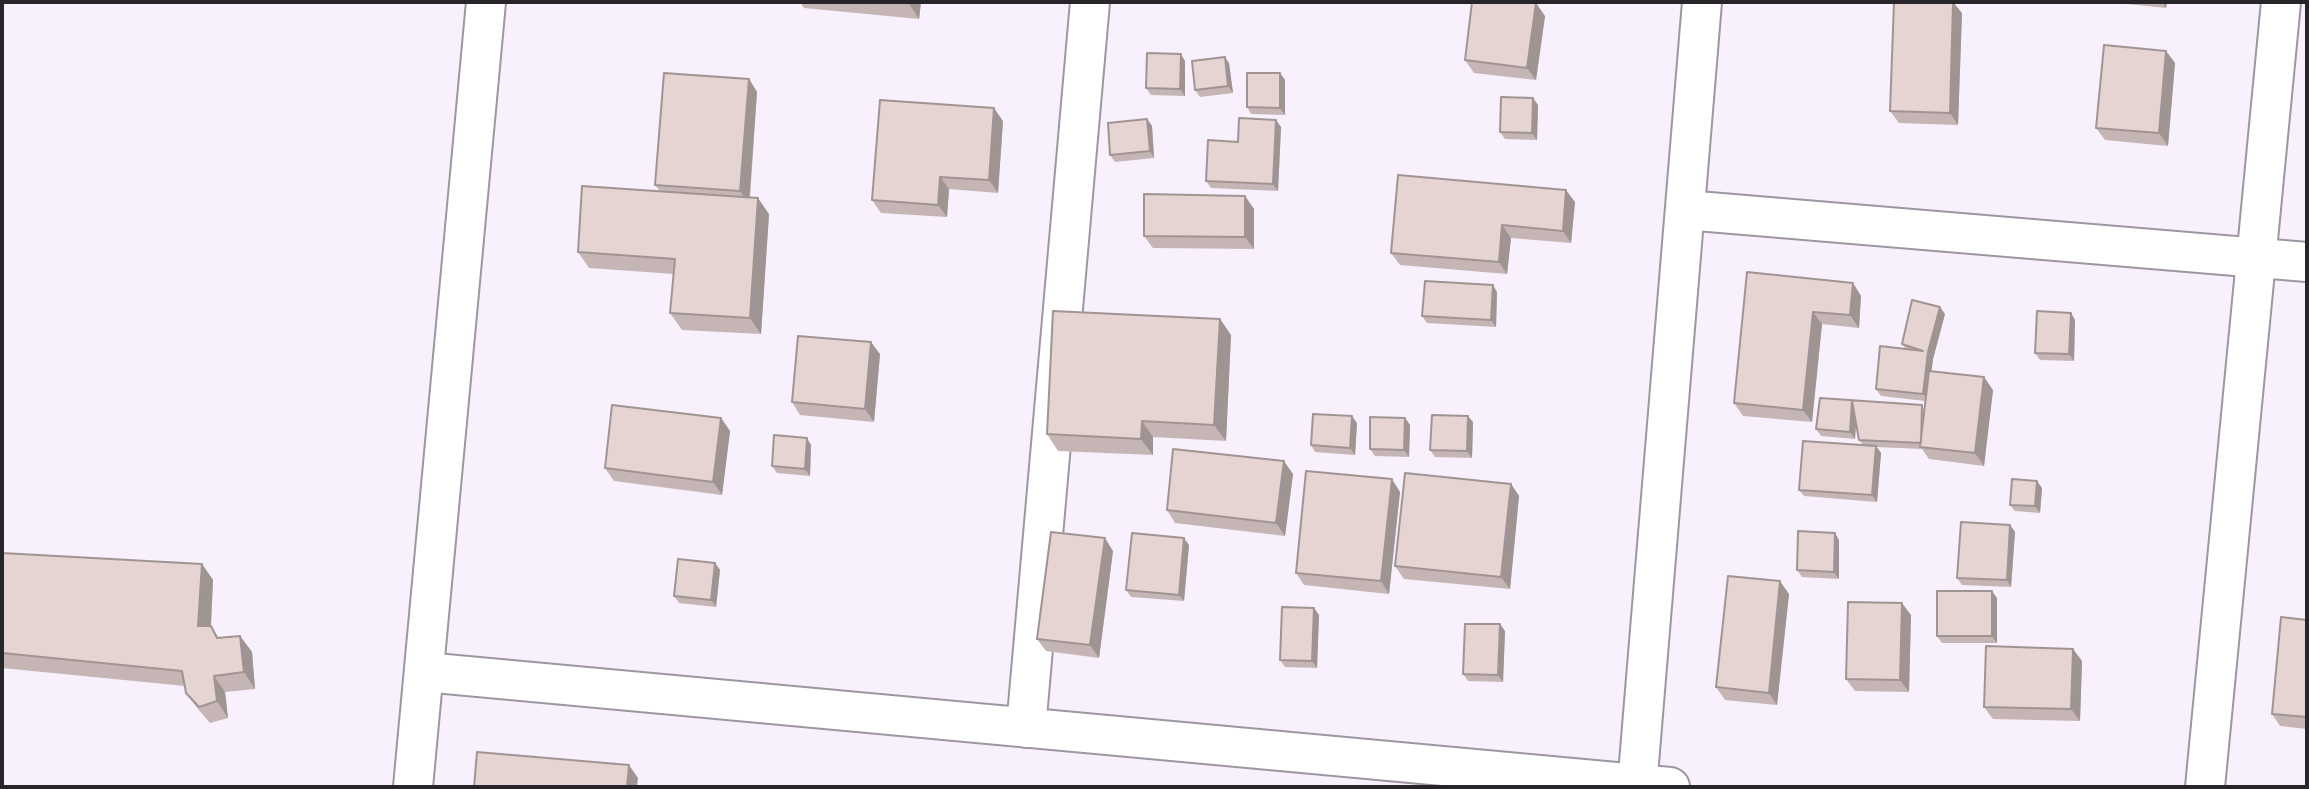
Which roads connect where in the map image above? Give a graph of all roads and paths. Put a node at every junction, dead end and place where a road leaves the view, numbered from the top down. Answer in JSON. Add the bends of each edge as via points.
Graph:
{"nodes":[{"id":1,"x":486,"y":2,"type":"edge"},
{"id":2,"x":1090,"y":2,"type":"edge"},
{"id":3,"x":1702,"y":2,"type":"edge"},
{"id":4,"x":2281,"y":2,"type":"edge"},
{"id":5,"x":1685,"y":210,"type":"junction"},
{"id":6,"x":2256,"y":257,"type":"junction"},
{"id":7,"x":2307,"y":262,"type":"edge"},
{"id":8,"x":424,"y":672,"type":"junction"},
{"id":9,"x":1026,"y":728,"type":"junction"},
{"id":10,"x":1648,"y":786,"type":"edge"},
{"id":11,"x":413,"y":787,"type":"edge"},
{"id":12,"x":2205,"y":787,"type":"edge"}],
"edges":[{"from":1,"to":8,"type":"street"},
{"from":2,"to":9,"type":"street"},
{"from":3,"to":5,"type":"street"},
{"from":4,"to":6,"type":"street"},
{"from":5,"to":6,"type":"street"},
{"from":5,"to":10,"type":"street"},
{"from":6,"to":7,"type":"street"},
{"from":6,"to":12,"type":"street"},
{"from":8,"to":9,"type":"street"},
{"from":8,"to":11,"type":"street"},
{"from":9,"to":10,"type":"street"}]}
